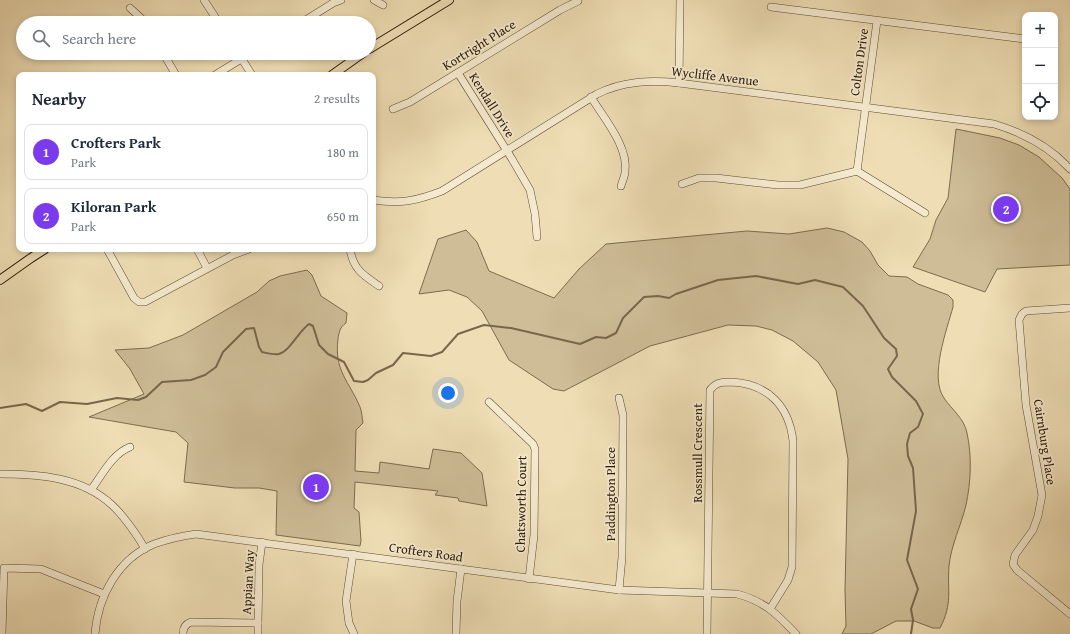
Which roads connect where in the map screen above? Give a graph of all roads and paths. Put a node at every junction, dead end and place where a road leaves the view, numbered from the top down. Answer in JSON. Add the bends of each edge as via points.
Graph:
{"nodes":[{"id":1,"x":205,"y":0,"type":"edge"},
{"id":2,"x":341,"y":0,"type":"edge"},
{"id":3,"x":374,"y":0,"type":"edge"},
{"id":4,"x":449,"y":0,"type":"edge"},
{"id":5,"x":680,"y":0,"type":"edge"},
{"id":6,"x":578,"y":1,"type":"edge"},
{"id":7,"x":383,"y":5,"type":"dead end"},
{"id":8,"x":771,"y":7,"type":"dead end"},
{"id":9,"x":130,"y":8,"type":"dead end"},
{"id":10,"x":139,"y":16,"type":"edge"},
{"id":11,"x":215,"y":16,"type":"edge"},
{"id":12,"x":312,"y":16,"type":"edge"},
{"id":13,"x":877,"y":21,"type":"junction"},
{"id":14,"x":1022,"y":39,"type":"edge"},
{"id":15,"x":376,"y":45,"type":"edge"},
{"id":16,"x":167,"y":60,"type":"edge"},
{"id":17,"x":234,"y":60,"type":"edge"},
{"id":18,"x":242,"y":60,"type":"edge"},
{"id":19,"x":353,"y":60,"type":"edge"},
{"id":20,"x":174,"y":72,"type":"edge"},
{"id":21,"x":219,"y":72,"type":"edge"},
{"id":22,"x":250,"y":72,"type":"edge"},
{"id":23,"x":336,"y":72,"type":"edge"},
{"id":24,"x":458,"y":73,"type":"junction"},
{"id":25,"x":679,"y":83,"type":"junction"},
{"id":26,"x":591,"y":97,"type":"junction"},
{"id":27,"x":865,"y":108,"type":"junction"},
{"id":28,"x":393,"y":109,"type":"dead end"},
{"id":29,"x":506,"y":150,"type":"junction"},
{"id":30,"x":1068,"y":164,"type":"edge"},
{"id":31,"x":857,"y":171,"type":"junction"},
{"id":32,"x":682,"y":184,"type":"dead end"},
{"id":33,"x":621,"y":186,"type":"dead end"},
{"id":34,"x":376,"y":200,"type":"edge"},
{"id":35,"x":925,"y":213,"type":"dead end"},
{"id":36,"x":537,"y":237,"type":"dead end"},
{"id":37,"x":40,"y":252,"type":"edge"},
{"id":38,"x":109,"y":252,"type":"edge"},
{"id":39,"x":199,"y":252,"type":"edge"},
{"id":40,"x":241,"y":252,"type":"edge"},
{"id":41,"x":350,"y":252,"type":"edge"},
{"id":42,"x":207,"y":268,"type":"junction"},
{"id":43,"x":0,"y":280,"type":"edge"},
{"id":44,"x":378,"y":286,"type":"dead end"},
{"id":45,"x":1070,"y":308,"type":"edge"},
{"id":46,"x":619,"y":398,"type":"dead end"},
{"id":47,"x":489,"y":402,"type":"dead end"},
{"id":48,"x":130,"y":447,"type":"dead end"},
{"id":49,"x":0,"y":474,"type":"edge"},
{"id":50,"x":91,"y":490,"type":"junction"},
{"id":51,"x":262,"y":542,"type":"junction"},
{"id":52,"x":145,"y":549,"type":"junction"},
{"id":53,"x":353,"y":554,"type":"junction"},
{"id":54,"x":461,"y":569,"type":"junction"},
{"id":55,"x":529,"y":578,"type":"junction"},
{"id":56,"x":619,"y":590,"type":"junction"},
{"id":57,"x":708,"y":593,"type":"junction"},
{"id":58,"x":104,"y":594,"type":"junction"},
{"id":59,"x":770,"y":608,"type":"junction"},
{"id":60,"x":1070,"y":614,"type":"edge"},
{"id":61,"x":258,"y":623,"type":"junction"},
{"id":62,"x":2,"y":634,"type":"edge"},
{"id":63,"x":95,"y":634,"type":"edge"},
{"id":64,"x":183,"y":634,"type":"edge"},
{"id":65,"x":258,"y":634,"type":"edge"},
{"id":66,"x":354,"y":634,"type":"edge"},
{"id":67,"x":456,"y":634,"type":"edge"},
{"id":68,"x":708,"y":634,"type":"edge"},
{"id":69,"x":796,"y":634,"type":"edge"}],
"edges":[{"from":1,"to":11,"type":"street"},
{"from":2,"to":12,"type":"street"},
{"from":3,"to":7,"type":"street"},
{"from":4,"to":15,"type":"main road"},
{"from":5,"to":25,"type":"street"},
{"from":6,"to":24,"type":"street","name":"Kortright Place"},
{"from":8,"to":13,"type":"street"},
{"from":9,"to":10,"type":"street"},
{"from":13,"to":14,"type":"street"},
{"from":13,"to":27,"type":"street","name":"Colton Drive"},
{"from":16,"to":20,"type":"street"},
{"from":17,"to":21,"type":"street"},
{"from":18,"to":22,"type":"street"},
{"from":19,"to":23,"type":"main road"},
{"from":24,"to":28,"type":"street","name":"Kortright Place","via":[[410,102]]},
{"from":24,"to":29,"type":"street","name":"Kendall Drive"},
{"from":25,"to":26,"type":"street","name":"Wycliffe Avenue","via":[[626,83]]},
{"from":25,"to":27,"type":"street","name":"Wycliffe Avenue"},
{"from":26,"to":29,"type":"street","name":"Wycliffe Avenue"},
{"from":26,"to":33,"type":"street","via":[[623,150],[625,171]]},
{"from":27,"to":30,"type":"street","name":"Wycliffe Avenue","via":[[994,124],[1033,139]]},
{"from":27,"to":31,"type":"street","name":"Colton Drive"},
{"from":29,"to":34,"type":"street","name":"Wycliffe Avenue","via":[[442,191],[401,203]]},
{"from":29,"to":36,"type":"street","name":"Kendall Drive","via":[[530,190]]},
{"from":31,"to":32,"type":"street","via":[[789,186],[716,178],[699,178]]},
{"from":31,"to":35,"type":"street"},
{"from":37,"to":43,"type":"main road"},
{"from":38,"to":42,"type":"street","via":[[134,298],[139,302],[145,302]]},
{"from":39,"to":42,"type":"street"},
{"from":40,"to":42,"type":"street"},
{"from":41,"to":44,"type":"street","via":[[351,260],[361,274]]},
{"from":45,"to":60,"type":"street","name":"Cairnburg Place","via":[[1026,310],[1019,320],[1026,404],[1042,496],[1033,530],[1015,555],[1013,564],[1016,570]]},
{"from":46,"to":56,"type":"street","name":"Paddington Place","via":[[623,415],[622,557]]},
{"from":47,"to":55,"type":"street","name":"Chatsworth Court","via":[[533,444],[534,448],[534,535]]},
{"from":48,"to":50,"type":"street","via":[[117,455]]},
{"from":49,"to":50,"type":"street","via":[[28,474],[64,479]]},
{"from":50,"to":52,"type":"street","via":[[112,505]]},
{"from":51,"to":52,"type":"street","name":"Crofters Road","via":[[196,534],[173,538]]},
{"from":51,"to":53,"type":"street","name":"Crofters Road"},
{"from":51,"to":61,"type":"street","name":"Appian Way"},
{"from":52,"to":58,"type":"street","name":"Crofters Road","via":[[129,559]]},
{"from":53,"to":54,"type":"street","name":"Crofters Road"},
{"from":53,"to":66,"type":"street","via":[[346,601],[349,623]]},
{"from":54,"to":55,"type":"street","name":"Crofters Road"},
{"from":54,"to":67,"type":"street"},
{"from":55,"to":56,"type":"street","name":"Crofters Road"},
{"from":56,"to":57,"type":"street","name":"Crofters Road"},
{"from":57,"to":59,"type":"street","name":"Crofters Road","via":[[737,594]]},
{"from":57,"to":59,"type":"street","name":"Rossmull Crescent","via":[[710,390],[715,384],[736,382],[753,386],[768,394],[783,410],[792,429],[792,567],[788,580]]},
{"from":57,"to":68,"type":"street","name":"Rossmull Crescent"},
{"from":58,"to":62,"type":"street","via":[[41,569],[4,568]]},
{"from":58,"to":63,"type":"street","name":"Crofters Road"},
{"from":59,"to":69,"type":"street","name":"Crofters Road"},
{"from":61,"to":64,"type":"street","name":"Appian Way","via":[[191,622],[186,624]]},
{"from":61,"to":65,"type":"street","name":"Appian Way"}]}
